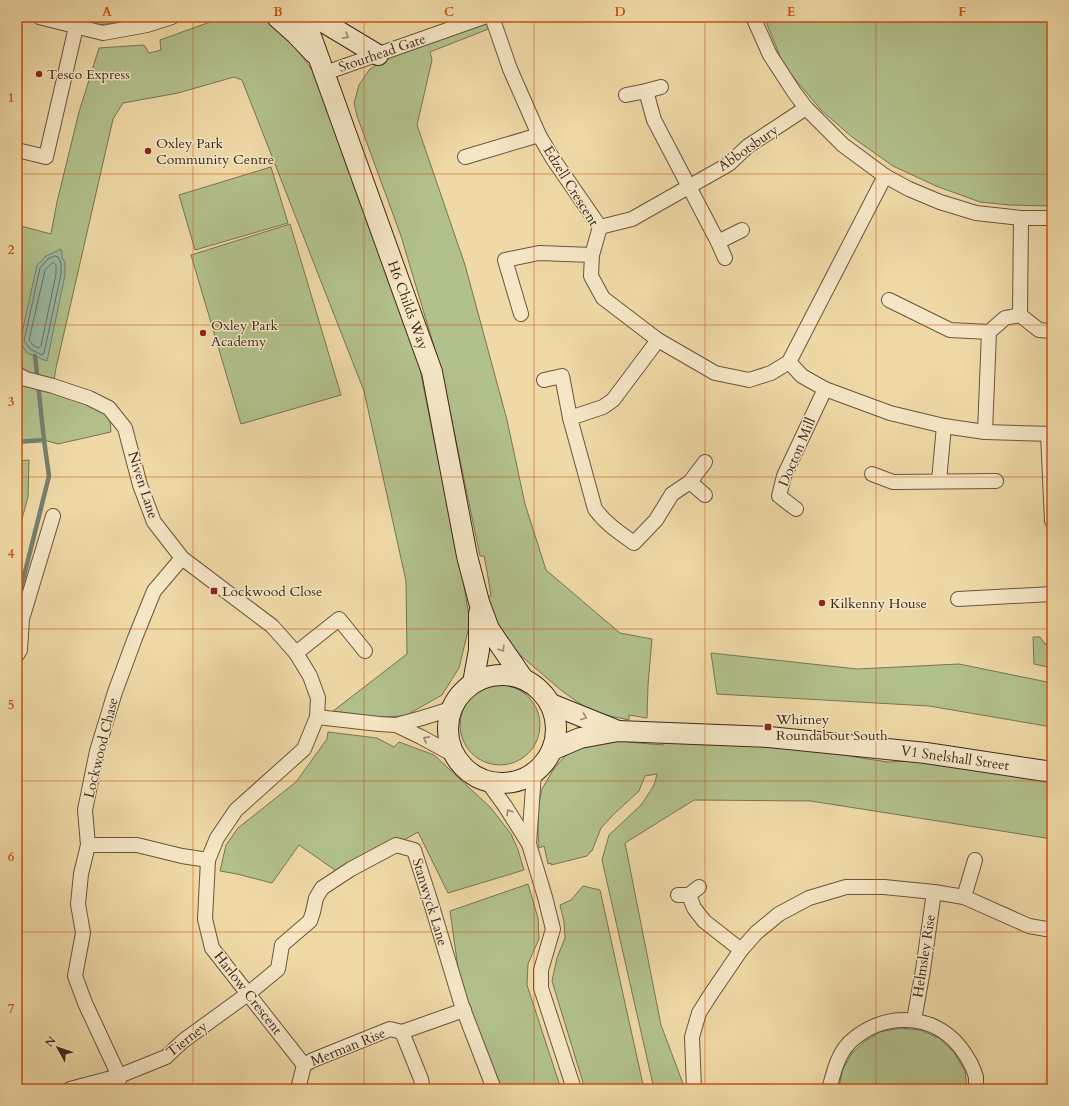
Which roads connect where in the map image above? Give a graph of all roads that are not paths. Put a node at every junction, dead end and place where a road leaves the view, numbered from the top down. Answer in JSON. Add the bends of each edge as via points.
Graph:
{"nodes":[{"id":1,"x":39,"y":17,"type":"edge"},
{"id":2,"x":172,"y":17,"type":"edge"},
{"id":3,"x":277,"y":17,"type":"edge"},
{"id":4,"x":304,"y":17,"type":"edge"},
{"id":5,"x":315,"y":17,"type":"edge"},
{"id":6,"x":484,"y":17,"type":"edge"},
{"id":7,"x":492,"y":17,"type":"edge"},
{"id":8,"x":753,"y":17,"type":"edge"},
{"id":9,"x":76,"y":27,"type":"junction"},
{"id":10,"x":378,"y":55,"type":"junction"},
{"id":11,"x":322,"y":66,"type":"junction"},
{"id":12,"x":661,"y":87,"type":"dead end"},
{"id":13,"x":646,"y":91,"type":"junction"},
{"id":14,"x":626,"y":95,"type":"dead end"},
{"id":15,"x":806,"y":108,"type":"junction"},
{"id":16,"x":539,"y":135,"type":"junction"},
{"id":17,"x":17,"y":150,"type":"edge"},
{"id":18,"x":465,"y":157,"type":"dead end"},
{"id":19,"x":885,"y":176,"type":"junction"},
{"id":20,"x":688,"y":186,"type":"junction"},
{"id":21,"x":1021,"y":218,"type":"junction"},
{"id":22,"x":1052,"y":218,"type":"edge"},
{"id":23,"x":600,"y":227,"type":"junction"},
{"id":24,"x":742,"y":230,"type":"dead end"},
{"id":25,"x":718,"y":242,"type":"junction"},
{"id":26,"x":592,"y":255,"type":"junction"},
{"id":27,"x":725,"y":258,"type":"dead end"},
{"id":28,"x":889,"y":300,"type":"dead end"},
{"id":29,"x":521,"y":314,"type":"dead end"},
{"id":30,"x":1020,"y":315,"type":"junction"},
{"id":31,"x":1052,"y":331,"type":"edge"},
{"id":32,"x":989,"y":332,"type":"junction"},
{"id":33,"x":658,"y":340,"type":"junction"},
{"id":34,"x":789,"y":362,"type":"junction"},
{"id":35,"x":22,"y":376,"type":"edge"},
{"id":36,"x":544,"y":380,"type":"dead end"},
{"id":37,"x":825,"y":389,"type":"junction"},
{"id":38,"x":570,"y":418,"type":"junction"},
{"id":39,"x":944,"y":426,"type":"junction"},
{"id":40,"x":985,"y":432,"type":"junction"},
{"id":41,"x":1050,"y":434,"type":"edge"},
{"id":42,"x":705,"y":462,"type":"dead end"},
{"id":43,"x":872,"y":474,"type":"dead end"},
{"id":44,"x":939,"y":481,"type":"junction"},
{"id":45,"x":996,"y":481,"type":"dead end"},
{"id":46,"x":690,"y":482,"type":"junction"},
{"id":47,"x":706,"y":495,"type":"dead end"},
{"id":48,"x":796,"y":509,"type":"dead end"},
{"id":49,"x":53,"y":516,"type":"dead end"},
{"id":50,"x":1052,"y":521,"type":"edge"},
{"id":51,"x":182,"y":558,"type":"junction"},
{"id":52,"x":1052,"y":594,"type":"edge"},
{"id":53,"x":958,"y":599,"type":"dead end"},
{"id":54,"x":478,"y":602,"type":"junction"},
{"id":55,"x":365,"y":651,"type":"dead end"},
{"id":56,"x":296,"y":653,"type":"junction"},
{"id":57,"x":17,"y":655,"type":"edge"},
{"id":58,"x":522,"y":678,"type":"junction"},
{"id":59,"x":473,"y":682,"type":"junction"},
{"id":60,"x":551,"y":704,"type":"junction"},
{"id":61,"x":451,"y":709,"type":"junction"},
{"id":62,"x":318,"y":717,"type":"junction"},
{"id":63,"x":396,"y":725,"type":"junction"},
{"id":64,"x":618,"y":731,"type":"junction"},
{"id":65,"x":552,"y":750,"type":"junction"},
{"id":66,"x":454,"y":755,"type":"junction"},
{"id":67,"x":1052,"y":772,"type":"edge"},
{"id":68,"x":534,"y":773,"type":"junction"},
{"id":69,"x":487,"y":781,"type":"junction"},
{"id":70,"x":88,"y":844,"type":"junction"},
{"id":71,"x":530,"y":848,"type":"junction"},
{"id":72,"x":208,"y":860,"type":"junction"},
{"id":73,"x":975,"y":860,"type":"dead end"},
{"id":74,"x":689,"y":892,"type":"dead end"},
{"id":75,"x":934,"y":892,"type":"junction"},
{"id":76,"x":964,"y":897,"type":"junction"},
{"id":77,"x":1052,"y":930,"type":"edge"},
{"id":78,"x":741,"y":950,"type":"junction"},
{"id":79,"x":249,"y":993,"type":"junction"},
{"id":80,"x":464,"y":1010,"type":"junction"},
{"id":81,"x":914,"y":1020,"type":"junction"},
{"id":82,"x":402,"y":1032,"type":"junction"},
{"id":83,"x":304,"y":1065,"type":"junction"},
{"id":84,"x":119,"y":1083,"type":"edge"},
{"id":85,"x":70,"y":1089,"type":"edge"},
{"id":86,"x":298,"y":1089,"type":"edge"},
{"id":87,"x":423,"y":1089,"type":"edge"},
{"id":88,"x":494,"y":1089,"type":"edge"},
{"id":89,"x":574,"y":1089,"type":"edge"},
{"id":90,"x":694,"y":1089,"type":"edge"},
{"id":91,"x":830,"y":1089,"type":"edge"},
{"id":92,"x":976,"y":1089,"type":"edge"}],
"edges":[{"from":1,"to":9,"type":"street"},
{"from":2,"to":9,"type":"street","via":[[147,25],[103,33]]},
{"from":3,"to":11,"type":"street","via":[[296,34]]},
{"from":4,"to":11,"type":"street","name":"H6 Childs Way"},
{"from":5,"to":10,"type":"street","one_way":true},
{"from":6,"to":10,"type":"street","name":"Stourhead Gate"},
{"from":7,"to":16,"type":"street","name":"Edzell Crescent","via":[[510,69]]},
{"from":8,"to":15,"type":"street","via":[[770,55]]},
{"from":9,"to":17,"type":"street","via":[[46,157]]},
{"from":10,"to":11,"type":"street","name":"Stourhead Gate"},
{"from":11,"to":54,"type":"street","name":"H6 Childs Way","via":[[432,372]]},
{"from":12,"to":13,"type":"street"},
{"from":13,"to":14,"type":"street"},
{"from":13,"to":20,"type":"street","via":[[654,120]]},
{"from":15,"to":19,"type":"street","via":[[843,144]]},
{"from":15,"to":20,"type":"street","name":"Abbotsbury","via":[[748,146],[729,164]]},
{"from":16,"to":18,"type":"street"},
{"from":16,"to":23,"type":"street","name":"Edzell Crescent"},
{"from":19,"to":21,"type":"street","via":[[903,187],[976,213]]},
{"from":19,"to":34,"type":"street"},
{"from":20,"to":23,"type":"street","name":"Abbotsbury","via":[[632,219]]},
{"from":20,"to":25,"type":"street"},
{"from":21,"to":22,"type":"street"},
{"from":21,"to":30,"type":"street"},
{"from":23,"to":26,"type":"street","name":"Edzell Crescent"},
{"from":24,"to":25,"type":"street"},
{"from":25,"to":27,"type":"street"},
{"from":26,"to":29,"type":"street","via":[[539,253],[505,260]]},
{"from":26,"to":33,"type":"street","name":"Edzell Crescent","via":[[591,276],[603,298]]},
{"from":28,"to":32,"type":"street","via":[[950,330]]},
{"from":30,"to":31,"type":"street","via":[[1039,330]]},
{"from":30,"to":32,"type":"street","via":[[1004,318]]},
{"from":32,"to":40,"type":"street"},
{"from":33,"to":34,"type":"street","name":"Edzell Crescent","via":[[715,373],[749,380],[771,373]]},
{"from":33,"to":38,"type":"street","via":[[613,400],[603,407]]},
{"from":34,"to":37,"type":"street","via":[[802,376]]},
{"from":35,"to":51,"type":"street","name":"Niven Lane","via":[[89,398],[109,408],[125,428],[140,485],[154,522]]},
{"from":36,"to":38,"type":"street","via":[[562,376]]},
{"from":37,"to":39,"type":"street","via":[[890,413]]},
{"from":37,"to":48,"type":"street","name":"Docton Mill","via":[[784,476],[779,496]]},
{"from":38,"to":46,"type":"street","via":[[596,509],[612,528],[634,543],[656,520],[672,494]]},
{"from":39,"to":40,"type":"street"},
{"from":39,"to":44,"type":"street"},
{"from":40,"to":41,"type":"street"},
{"from":41,"to":50,"type":"street"},
{"from":42,"to":46,"type":"street"},
{"from":43,"to":44,"type":"street","via":[[893,482]]},
{"from":44,"to":45,"type":"street"},
{"from":46,"to":47,"type":"street"},
{"from":49,"to":57,"type":"street","via":[[22,619],[20,650]]},
{"from":51,"to":56,"type":"street","name":"Harlow Crescent","via":[[272,626]]},
{"from":51,"to":70,"type":"street","name":"Lockwood Chase","via":[[154,591],[115,692],[97,751],[85,810]]},
{"from":52,"to":53,"type":"street"},
{"from":54,"to":58,"type":"street","name":"H6 Childs Way","one_way":true,"via":[[489,629]]},
{"from":54,"to":59,"type":"street","name":"H6 Childs Way","via":[[480,650]]},
{"from":55,"to":56,"type":"street","via":[[340,619]]},
{"from":56,"to":62,"type":"street","name":"Harlow Crescent","via":[[310,676],[318,698]]},
{"from":58,"to":59,"type":"street","via":[[505,674],[488,676]]},
{"from":58,"to":60,"type":"street","via":[[534,684]]},
{"from":59,"to":61,"type":"street","via":[[460,694]]},
{"from":60,"to":64,"type":"street","name":"V1 Snelshall Street","one_way":true},
{"from":60,"to":65,"type":"street","via":[[556,719],[556,735]]},
{"from":61,"to":63,"type":"street"},
{"from":61,"to":66,"type":"street","via":[[448,724],[449,740]]},
{"from":62,"to":63,"type":"street"},
{"from":62,"to":72,"type":"street","name":"Harlow Crescent","via":[[304,750],[236,810],[218,838]]},
{"from":66,"to":63,"type":"street","one_way":true},
{"from":64,"to":65,"type":"street","name":"V1 Snelshall Street","via":[[580,738]]},
{"from":64,"to":67,"type":"street","name":"V1 Snelshall Street","via":[[769,737],[926,753]]},
{"from":65,"to":68,"type":"street","via":[[545,763]]},
{"from":66,"to":69,"type":"street","via":[[474,775]]},
{"from":68,"to":69,"type":"street","via":[[519,780],[503,783]]},
{"from":68,"to":71,"type":"street"},
{"from":71,"to":69,"type":"street","one_way":true},
{"from":70,"to":72,"type":"street","via":[[137,845]]},
{"from":70,"to":84,"type":"street","name":"Lockwood Chase","via":[[78,904],[83,934],[75,976]]},
{"from":71,"to":89,"type":"street","via":[[553,929],[542,970],[541,988]]},
{"from":72,"to":79,"type":"street","name":"Harlow Crescent","via":[[205,918],[212,948]]},
{"from":73,"to":76,"type":"street"},
{"from":74,"to":78,"type":"street","via":[[694,908],[704,921]]},
{"from":75,"to":76,"type":"street"},
{"from":75,"to":78,"type":"street","via":[[884,887],[846,887],[809,898],[779,914],[756,932]]},
{"from":75,"to":81,"type":"street","name":"Helmsley Rise"},
{"from":76,"to":77,"type":"street","via":[[1029,926]]},
{"from":78,"to":90,"type":"street","via":[[699,1013],[692,1037]]},
{"from":79,"to":80,"type":"street","name":"Stanwyck Lane","via":[[278,969],[282,945],[310,921],[316,898],[322,888],[396,845],[414,850]]},
{"from":79,"to":83,"type":"street","name":"Harlow Crescent"},
{"from":79,"to":84,"type":"street","name":"Tierney","via":[[183,1040],[166,1057]]},
{"from":80,"to":82,"type":"street"},
{"from":80,"to":88,"type":"street","name":"Stanwyck Lane"},
{"from":81,"to":91,"type":"street","via":[[890,1020],[868,1028],[849,1043],[836,1063]]},
{"from":81,"to":92,"type":"street","via":[[935,1026],[954,1039],[967,1056],[976,1077]]},
{"from":82,"to":83,"type":"street","name":"Merman Rise","via":[[390,1029]]},
{"from":82,"to":87,"type":"street","name":"Merman Rise"},
{"from":83,"to":86,"type":"street"},
{"from":84,"to":85,"type":"street","name":"Tierney"}]}
